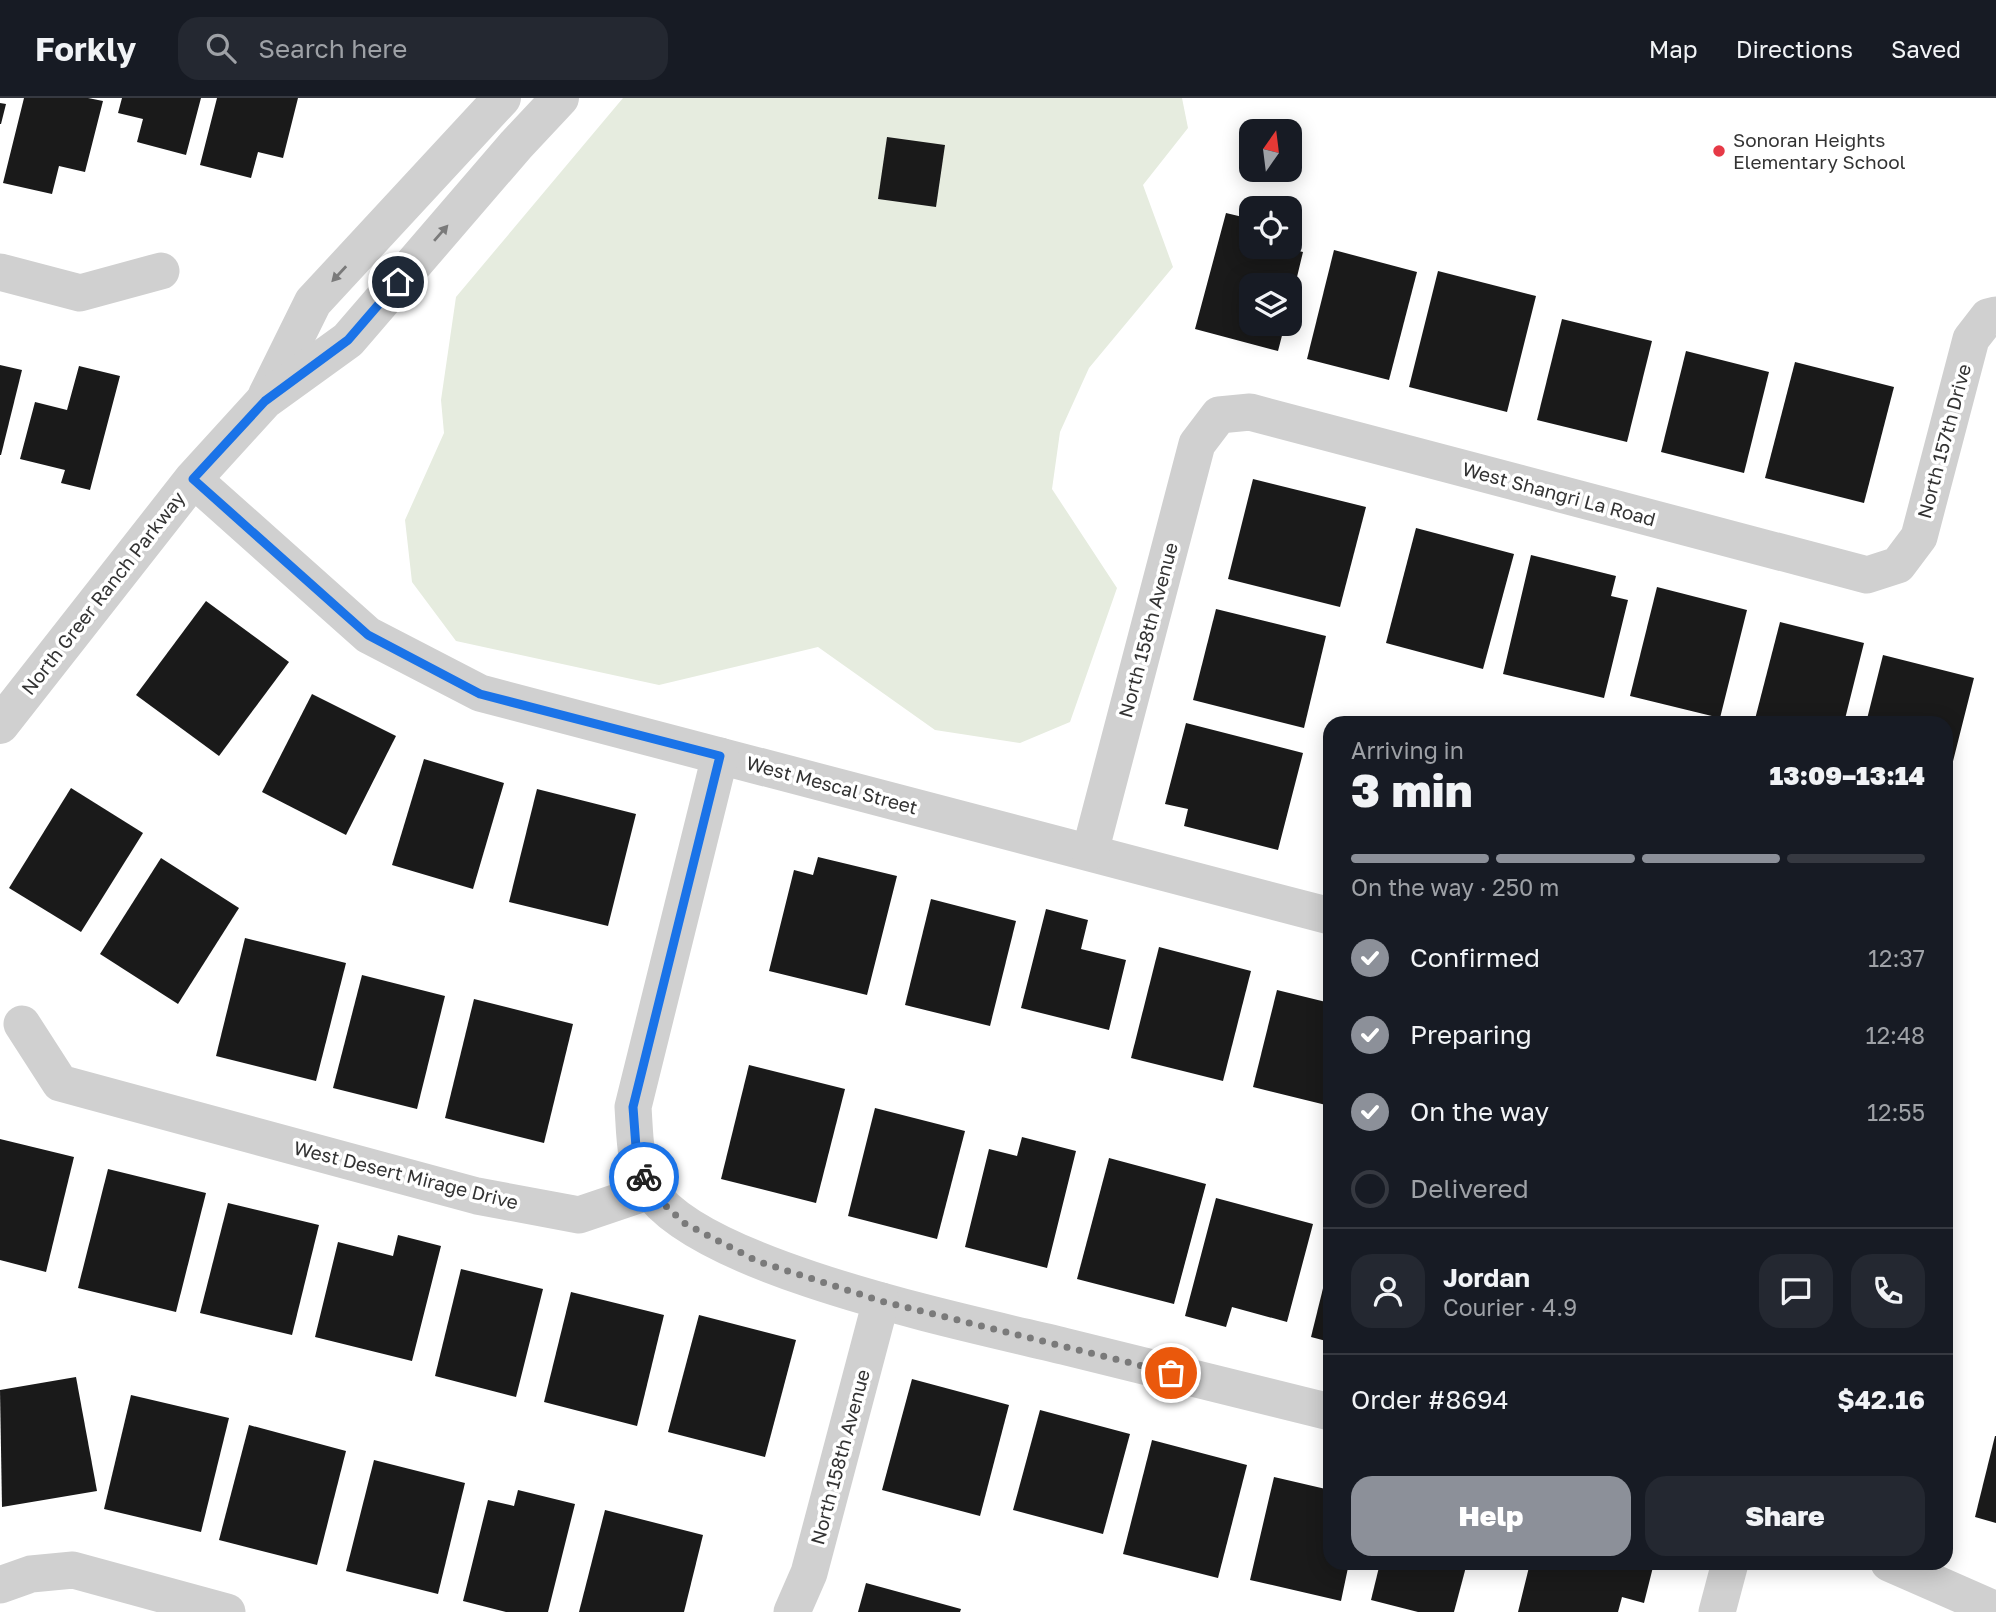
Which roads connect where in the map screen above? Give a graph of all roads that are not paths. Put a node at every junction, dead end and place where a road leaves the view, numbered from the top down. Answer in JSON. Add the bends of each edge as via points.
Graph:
{"nodes":[{"id":1,"x":549,"y":102,"type":"edge"},
{"id":2,"x":484,"y":104,"type":"edge"},
{"id":3,"x":516,"y":145,"type":"junction"},
{"id":4,"x":161,"y":271,"type":"dead end"},
{"id":5,"x":0,"y":272,"type":"edge"},
{"id":6,"x":1992,"y":316,"type":"edge"},
{"id":7,"x":265,"y":401,"type":"junction"},
{"id":8,"x":1219,"y":415,"type":"joint"},
{"id":9,"x":193,"y":479,"type":"junction"},
{"id":10,"x":1898,"y":565,"type":"joint"},
{"id":11,"x":0,"y":725,"type":"edge"},
{"id":12,"x":720,"y":756,"type":"junction"},
{"id":13,"x":1090,"y":852,"type":"junction"},
{"id":14,"x":1323,"y":914,"type":"edge"},
{"id":15,"x":22,"y":1024,"type":"dead end"},
{"id":16,"x":650,"y":1191,"type":"junction"},
{"id":17,"x":881,"y":1301,"type":"junction"},
{"id":18,"x":1323,"y":1410,"type":"edge"},
{"id":19,"x":1728,"y":1570,"type":"edge"},
{"id":20,"x":1905,"y":1570,"type":"edge"},
{"id":21,"x":0,"y":1585,"type":"edge"},
{"id":22,"x":1996,"y":1610,"type":"edge"},
{"id":23,"x":228,"y":1612,"type":"edge"},
{"id":24,"x":792,"y":1612,"type":"edge"},
{"id":25,"x":1717,"y":1612,"type":"edge"}],
"edges":[{"from":1,"to":3,"type":"street","name":"North Greer Ranch Parkway"},
{"from":2,"to":3,"type":"street"},
{"from":2,"to":7,"type":"street","name":"North Greer Ranch Parkway","one_way":true,"via":[[313,302]]},
{"from":7,"to":3,"type":"street","name":"North Greer Ranch Parkway","one_way":true,"via":[[348,340]]},
{"from":4,"to":5,"type":"street","via":[[80,293]]},
{"from":6,"to":10,"type":"street","name":"North 157th Drive","via":[[1971,339],[1919,537]]},
{"from":7,"to":9,"type":"street","name":"North Greer Ranch Parkway"},
{"from":8,"to":10,"type":"street","name":"West Shangri La Road","via":[[1250,412],[1867,575]]},
{"from":8,"to":13,"type":"street","name":"North 158th Avenue","via":[[1197,444]]},
{"from":9,"to":11,"type":"street","name":"North Greer Ranch Parkway"},
{"from":9,"to":12,"type":"street","name":"West Mescal Street","via":[[368,635],[480,694]]},
{"from":12,"to":13,"type":"street","name":"West Mescal Street"},
{"from":12,"to":16,"type":"street","via":[[633,1107],[637,1161]]},
{"from":13,"to":14,"type":"street","name":"West Mescal Street"},
{"from":15,"to":16,"type":"street","name":"West Desert Mirage Drive","via":[[60,1083],[477,1196],[579,1215]]},
{"from":16,"to":17,"type":"street","via":[[684,1223],[757,1261]]},
{"from":17,"to":18,"type":"street"},
{"from":17,"to":24,"type":"street","name":"North 158th Avenue","via":[[809,1573]]},
{"from":19,"to":25,"type":"street"},
{"from":20,"to":22,"type":"street"},
{"from":21,"to":23,"type":"street","via":[[32,1574],[73,1570]]}]}
